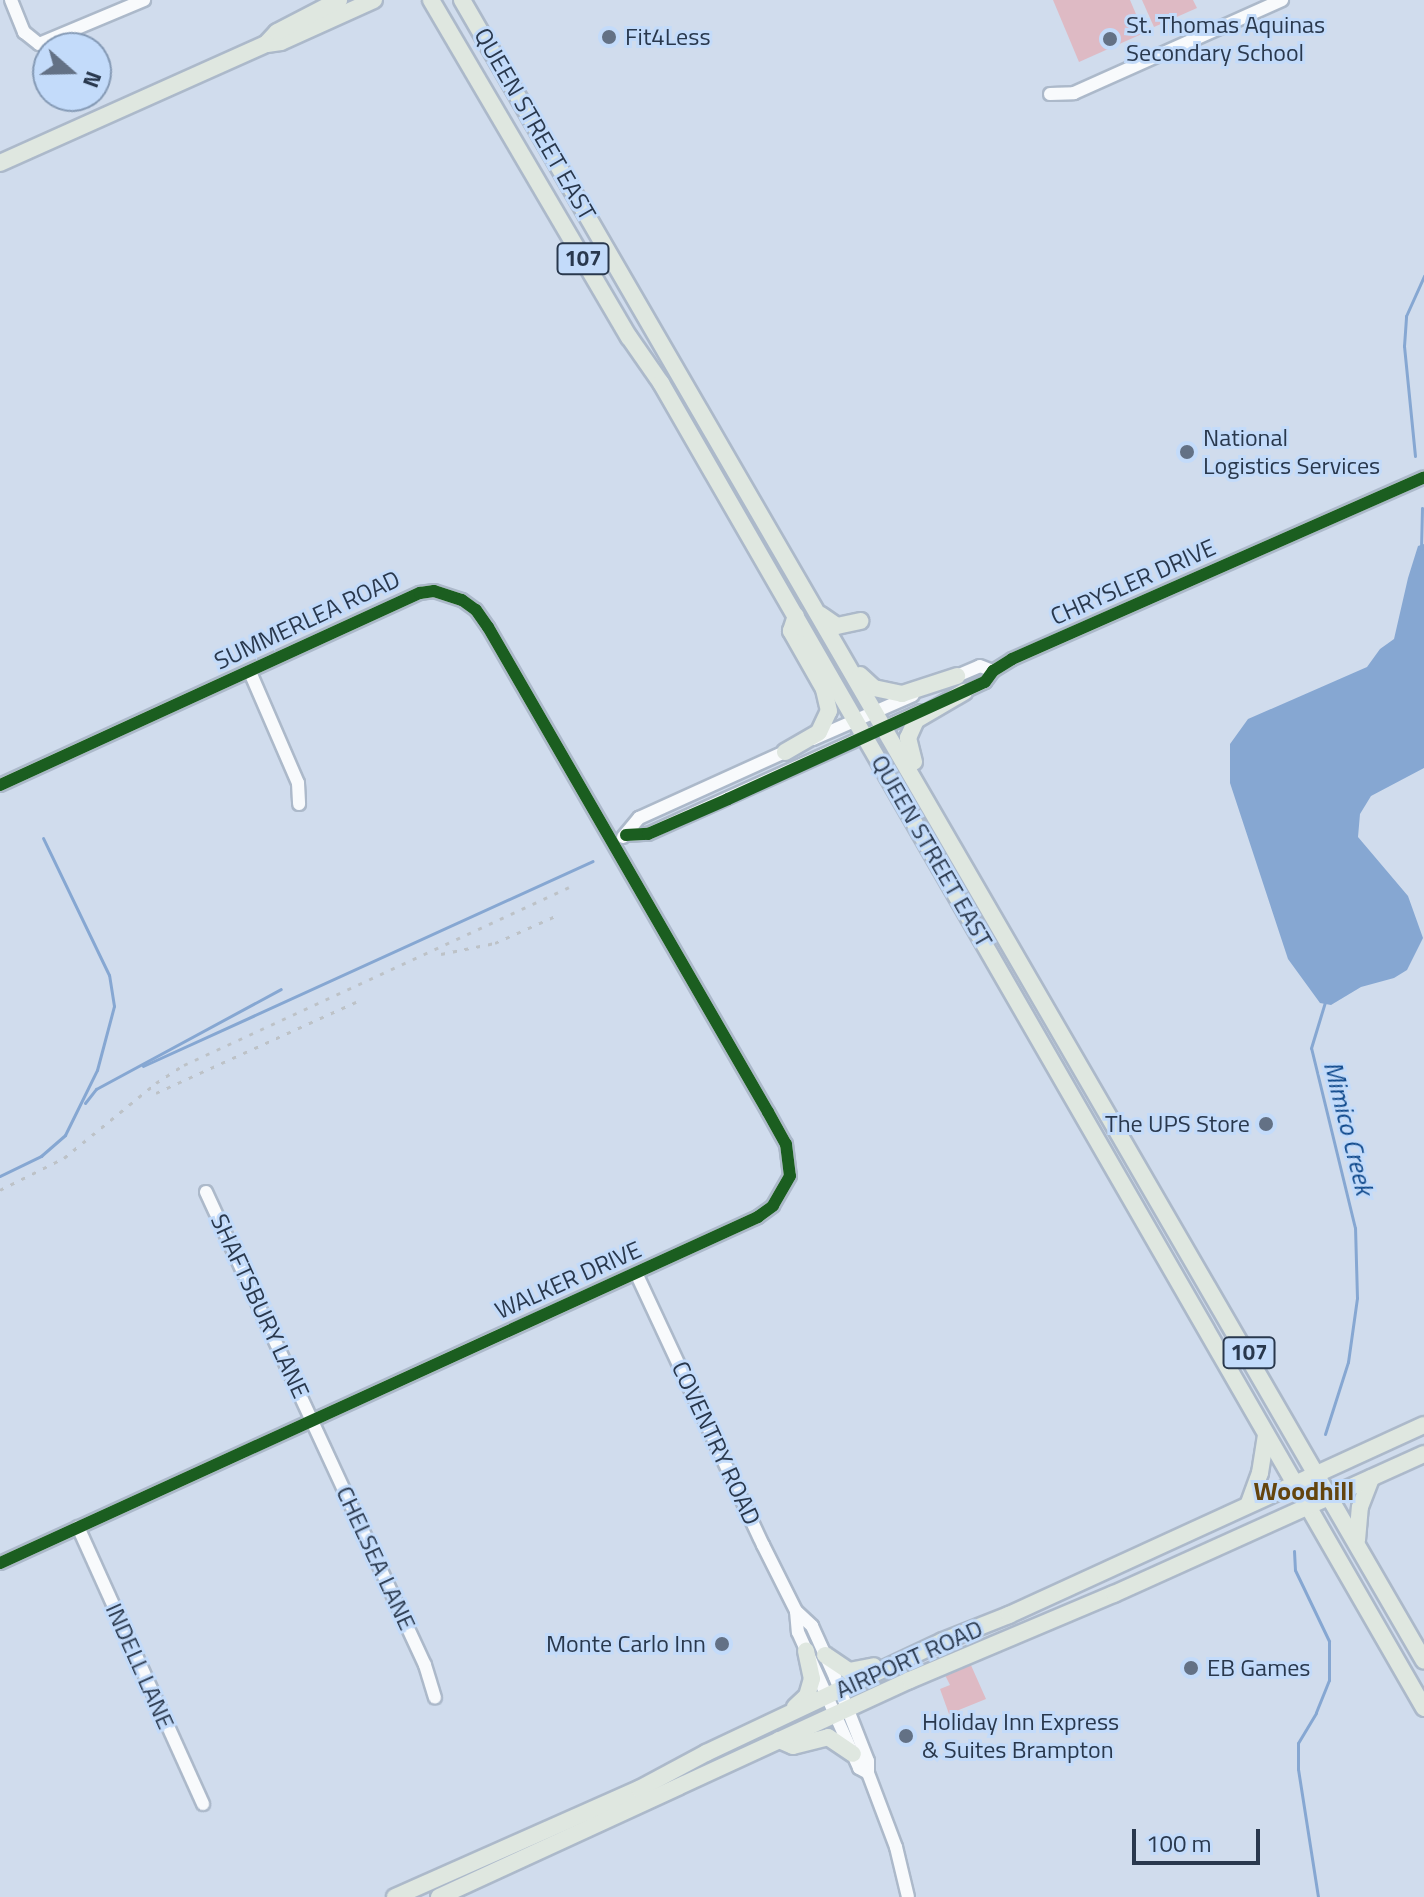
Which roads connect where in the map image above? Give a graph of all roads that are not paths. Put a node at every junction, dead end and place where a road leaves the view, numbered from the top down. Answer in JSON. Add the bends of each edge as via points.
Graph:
{"nodes":[{"id":1,"x":11,"y":0,"type":"edge"},
{"id":2,"x":144,"y":0,"type":"edge"},
{"id":3,"x":374,"y":0,"type":"edge"},
{"id":4,"x":391,"y":0,"type":"edge"},
{"id":5,"x":414,"y":0,"type":"edge"},
{"id":6,"x":431,"y":0,"type":"edge"},
{"id":7,"x":462,"y":0,"type":"edge"},
{"id":8,"x":470,"y":0,"type":"edge"},
{"id":9,"x":1282,"y":0,"type":"edge"},
{"id":10,"x":334,"y":2,"type":"edge"},
{"id":11,"x":311,"y":29,"type":"junction"},
{"id":12,"x":266,"y":44,"type":"junction"},
{"id":13,"x":459,"y":47,"type":"junction"},
{"id":14,"x":491,"y":50,"type":"junction"},
{"id":15,"x":1050,"y":94,"type":"dead end"},
{"id":16,"x":0,"y":163,"type":"edge"},
{"id":17,"x":1424,"y":477,"type":"edge"},
{"id":18,"x":820,"y":613,"type":"junction"},
{"id":19,"x":796,"y":616,"type":"junction"},
{"id":20,"x":840,"y":648,"type":"junction"},
{"id":21,"x":993,"y":671,"type":"junction"},
{"id":22,"x":250,"y":672,"type":"junction"},
{"id":23,"x":957,"y":676,"type":"junction"},
{"id":24,"x":964,"y":692,"type":"junction"},
{"id":25,"x":876,"y":711,"type":"junction"},
{"id":26,"x":856,"y":720,"type":"junction"},
{"id":27,"x":886,"y":727,"type":"junction"},
{"id":28,"x":866,"y":736,"type":"junction"},
{"id":29,"x":785,"y":752,"type":"junction"},
{"id":30,"x":0,"y":785,"type":"edge"},
{"id":31,"x":929,"y":802,"type":"junction"},
{"id":32,"x":299,"y":804,"type":"dead end"},
{"id":33,"x":626,"y":835,"type":"junction"},
{"id":34,"x":613,"y":842,"type":"junction"},
{"id":35,"x":206,"y":1192,"type":"dead end"},
{"id":36,"x":637,"y":1275,"type":"junction"},
{"id":37,"x":313,"y":1420,"type":"junction"},
{"id":38,"x":1424,"y":1425,"type":"edge"},
{"id":39,"x":1266,"y":1434,"type":"junction"},
{"id":40,"x":1424,"y":1454,"type":"edge"},
{"id":41,"x":1317,"y":1472,"type":"junction"},
{"id":42,"x":1371,"y":1478,"type":"junction"},
{"id":43,"x":1294,"y":1482,"type":"junction"},
{"id":44,"x":1331,"y":1495,"type":"junction"},
{"id":45,"x":1249,"y":1503,"type":"junction"},
{"id":46,"x":1307,"y":1506,"type":"junction"},
{"id":47,"x":78,"y":1527,"type":"junction"},
{"id":48,"x":1357,"y":1541,"type":"junction"},
{"id":49,"x":0,"y":1563,"type":"edge"},
{"id":50,"x":796,"y":1611,"type":"junction"},
{"id":51,"x":806,"y":1651,"type":"junction"},
{"id":52,"x":825,"y":1655,"type":"junction"},
{"id":53,"x":1424,"y":1661,"type":"edge"},
{"id":54,"x":898,"y":1662,"type":"junction"},
{"id":55,"x":833,"y":1693,"type":"junction"},
{"id":56,"x":435,"y":1697,"type":"dead end"},
{"id":57,"x":1424,"y":1708,"type":"edge"},
{"id":58,"x":841,"y":1712,"type":"junction"},
{"id":59,"x":781,"y":1717,"type":"junction"},
{"id":60,"x":779,"y":1740,"type":"junction"},
{"id":61,"x":853,"y":1754,"type":"junction"},
{"id":62,"x":868,"y":1773,"type":"junction"},
{"id":63,"x":203,"y":1804,"type":"dead end"},
{"id":64,"x":395,"y":1897,"type":"edge"},
{"id":65,"x":439,"y":1897,"type":"edge"},
{"id":66,"x":908,"y":1897,"type":"edge"}],
"edges":[{"from":1,"to":2,"type":"street","via":[[24,32],[39,44]]},
{"from":3,"to":11,"type":"main road"},
{"from":4,"to":11,"type":"main road","via":[[319,32]]},
{"from":5,"to":13,"type":"main road","via":[[436,15]]},
{"from":6,"to":13,"type":"main road","name":"QUEEN STREET EAST","number":"107"},
{"from":7,"to":14,"type":"main road","name":"QUEEN STREET EAST","number":"107"},
{"from":8,"to":14,"type":"main road","via":[[495,41]]},
{"from":9,"to":15,"type":"street","via":[[1074,93]]},
{"from":10,"to":12,"type":"main road","via":[[277,32]]},
{"from":11,"to":12,"type":"main road"},
{"from":12,"to":16,"type":"main road"},
{"from":13,"to":19,"type":"main road","name":"QUEEN STREET EAST","number":"107"},
{"from":14,"to":18,"type":"main road","name":"QUEEN STREET EAST","number":"107"},
{"from":17,"to":21,"type":"street","name":"CHRYSLER DRIVE"},
{"from":18,"to":20,"type":"main road","name":"QUEEN STREET EAST","number":"107"},
{"from":18,"to":20,"type":"main road","via":[[837,626],[860,621]]},
{"from":19,"to":26,"type":"main road","name":"QUEEN STREET EAST","number":"107"},
{"from":19,"to":29,"type":"main road","via":[[791,631],[828,697],[829,711],[819,732]]},
{"from":20,"to":23,"type":"main road","via":[[867,683],[890,693],[909,694]]},
{"from":20,"to":25,"type":"main road","name":"QUEEN STREET EAST","number":"107"},
{"from":21,"to":23,"type":"street","name":"CHRYSLER DRIVE","via":[[980,666]]},
{"from":21,"to":24,"type":"street","name":"CHRYSLER DRIVE","via":[[985,682]]},
{"from":22,"to":30,"type":"street","name":"SUMMERLEA ROAD"},
{"from":22,"to":32,"type":"street","via":[[298,783]]},
{"from":22,"to":34,"type":"street","name":"SUMMERLEA ROAD","via":[[420,593],[434,591],[462,600],[488,627]]},
{"from":23,"to":25,"type":"street","name":"CHRYSLER DRIVE"},
{"from":24,"to":27,"type":"street","name":"CHRYSLER DRIVE"},
{"from":24,"to":31,"type":"main road","via":[[920,716],[910,731],[908,750],[932,793]]},
{"from":25,"to":26,"type":"street","name":"CHRYSLER DRIVE"},
{"from":25,"to":27,"type":"main road","name":"QUEEN STREET EAST","number":"107"},
{"from":26,"to":28,"type":"main road","name":"QUEEN STREET EAST","number":"107"},
{"from":26,"to":29,"type":"street","name":"CHRYSLER DRIVE"},
{"from":27,"to":28,"type":"street","name":"CHRYSLER DRIVE"},
{"from":27,"to":31,"type":"main road","name":"QUEEN STREET EAST","number":"107"},
{"from":28,"to":33,"type":"street","name":"CHRYSLER DRIVE","via":[[648,834]]},
{"from":28,"to":39,"type":"main road","name":"QUEEN STREET EAST","number":"107"},
{"from":29,"to":33,"type":"street","name":"CHRYSLER DRIVE","via":[[639,818]]},
{"from":31,"to":41,"type":"main road","name":"QUEEN STREET EAST","number":"107"},
{"from":33,"to":34,"type":"street"},
{"from":34,"to":36,"type":"street","name":"WALKER DRIVE","via":[[786,1144],[789,1158],[785,1189],[773,1206]]},
{"from":35,"to":37,"type":"street","name":"SHAFTSBURY LANE"},
{"from":36,"to":37,"type":"street","name":"WALKER DRIVE"},
{"from":36,"to":50,"type":"street","name":"COVENTRY ROAD"},
{"from":37,"to":47,"type":"street","name":"WALKER DRIVE"},
{"from":37,"to":56,"type":"street","name":"CHELSEA LANE"},
{"from":38,"to":41,"type":"main road","name":"AIRPORT ROAD"},
{"from":39,"to":43,"type":"main road","name":"QUEEN STREET EAST","number":"107"},
{"from":39,"to":45,"type":"main road"},
{"from":40,"to":42,"type":"main road","name":"AIRPORT ROAD"},
{"from":41,"to":43,"type":"main road","name":"AIRPORT ROAD"},
{"from":41,"to":44,"type":"main road","name":"QUEEN STREET EAST","number":"107"},
{"from":42,"to":44,"type":"main road","name":"AIRPORT ROAD"},
{"from":42,"to":48,"type":"main road","via":[[1360,1507]]},
{"from":43,"to":45,"type":"main road","name":"AIRPORT ROAD"},
{"from":43,"to":46,"type":"main road","name":"QUEEN STREET EAST","number":"107"},
{"from":44,"to":46,"type":"main road","name":"AIRPORT ROAD"},
{"from":44,"to":48,"type":"main road","name":"QUEEN STREET EAST","number":"107"},
{"from":45,"to":54,"type":"main road","name":"AIRPORT ROAD"},
{"from":46,"to":57,"type":"main road","name":"QUEEN STREET EAST","number":"107"},
{"from":46,"to":58,"type":"main road","name":"AIRPORT ROAD"},
{"from":47,"to":49,"type":"street","name":"WALKER DRIVE"},
{"from":47,"to":63,"type":"street","name":"INDELL LANE"},
{"from":48,"to":53,"type":"main road","name":"QUEEN STREET EAST","number":"107"},
{"from":50,"to":51,"type":"street","name":"COVENTRY ROAD"},
{"from":50,"to":52,"type":"street","name":"COVENTRY ROAD","via":[[812,1626]]},
{"from":51,"to":55,"type":"street","name":"COVENTRY ROAD"},
{"from":51,"to":59,"type":"main road","via":[[811,1685],[803,1700]]},
{"from":52,"to":54,"type":"main road","via":[[849,1671]]},
{"from":52,"to":55,"type":"street","name":"COVENTRY ROAD"},
{"from":54,"to":55,"type":"main road","name":"AIRPORT ROAD"},
{"from":55,"to":58,"type":"street","name":"COVENTRY ROAD"},
{"from":55,"to":59,"type":"main road","name":"AIRPORT ROAD"},
{"from":58,"to":60,"type":"main road","name":"AIRPORT ROAD"},
{"from":58,"to":61,"type":"street"},
{"from":58,"to":62,"type":"street","via":[[868,1761]]},
{"from":59,"to":64,"type":"main road","name":"AIRPORT ROAD","via":[[639,1789]]},
{"from":60,"to":61,"type":"main road","via":[[793,1746],[828,1737]]},
{"from":60,"to":65,"type":"main road","name":"AIRPORT ROAD"},
{"from":61,"to":62,"type":"street"},
{"from":62,"to":66,"type":"street"}]}
